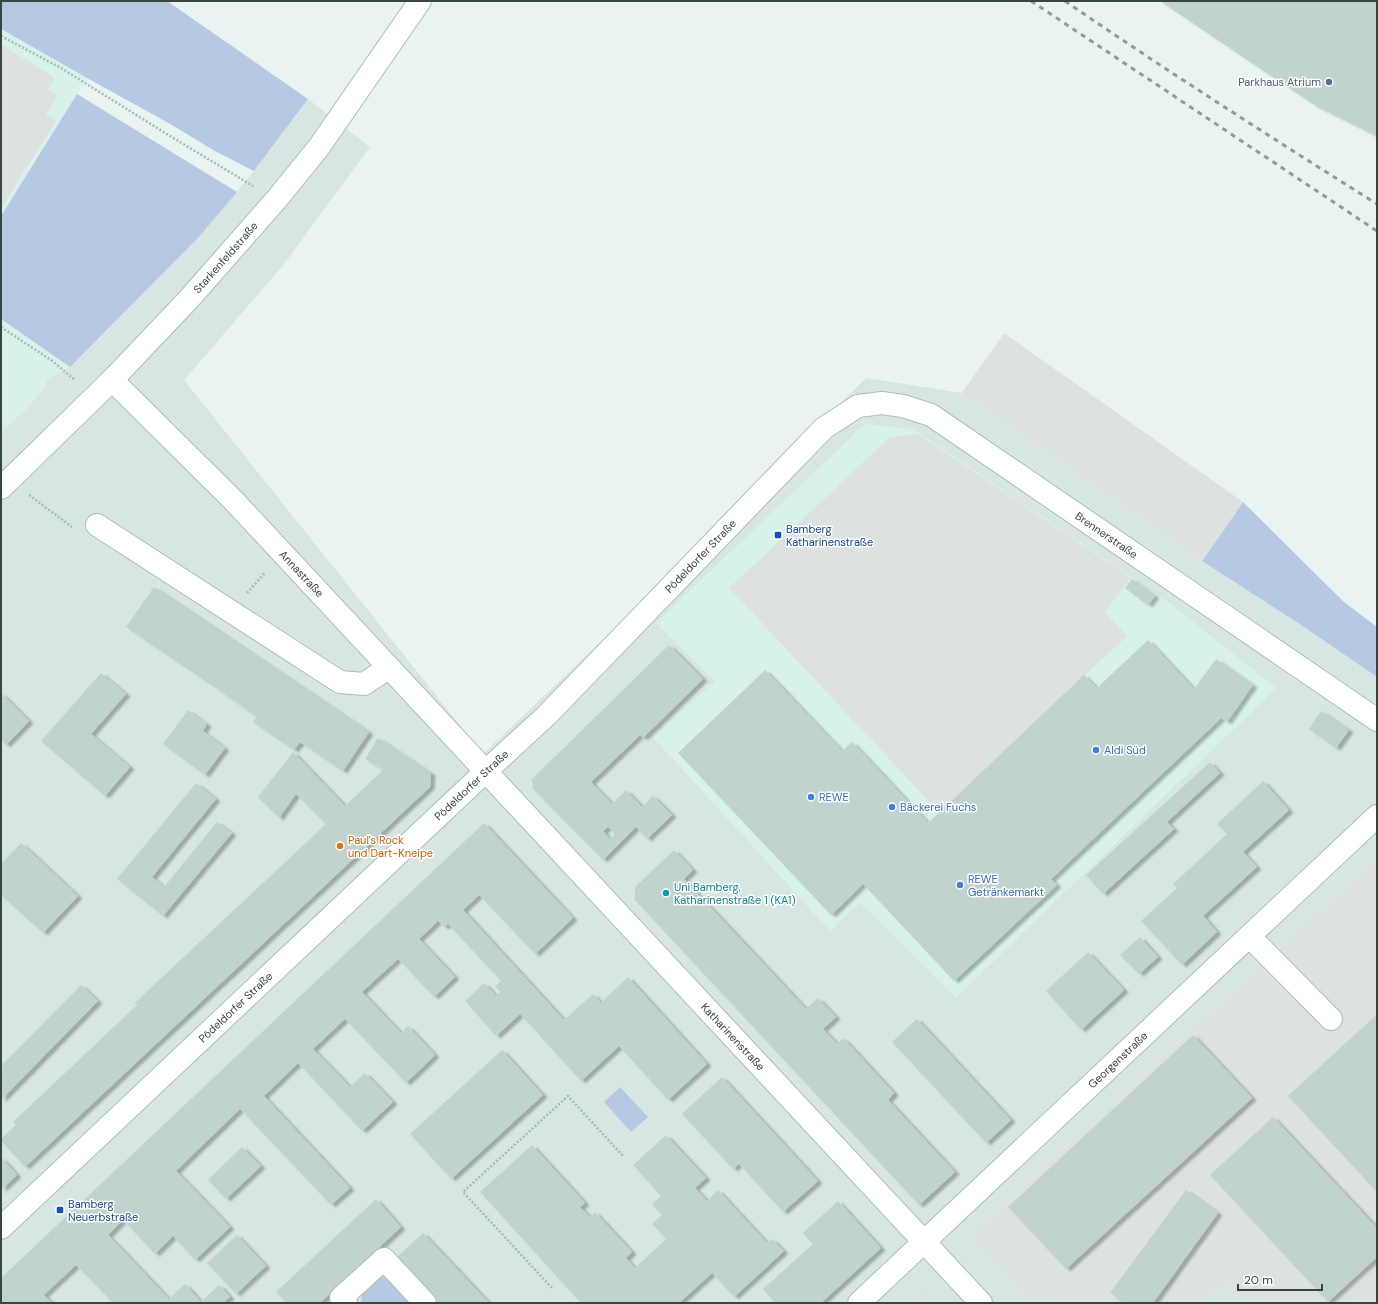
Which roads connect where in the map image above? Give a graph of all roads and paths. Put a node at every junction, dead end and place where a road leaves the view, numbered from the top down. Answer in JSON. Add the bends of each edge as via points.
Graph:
{"nodes":[{"id":1,"x":420,"y":1,"type":"edge"},
{"id":2,"x":1,"y":36,"type":"edge"},
{"id":3,"x":276,"y":200,"type":"junction"},
{"id":4,"x":1,"y":327,"type":"edge"},
{"id":5,"x":112,"y":380,"type":"junction"},
{"id":6,"x":96,"y":396,"type":"junction"},
{"id":7,"x":824,"y":428,"type":"joint"},
{"id":8,"x":5,"y":484,"type":"edge"},
{"id":9,"x":87,"y":528,"type":"joint"},
{"id":10,"x":283,"y":554,"type":"junction"},
{"id":11,"x":230,"y":611,"type":"junction"},
{"id":12,"x":388,"y":668,"type":"junction"},
{"id":13,"x":1377,"y":720,"type":"edge"},
{"id":14,"x":486,"y":771,"type":"junction"},
{"id":15,"x":1377,"y":816,"type":"edge"},
{"id":16,"x":1250,"y":937,"type":"junction"},
{"id":17,"x":1331,"y":1019,"type":"dead end"},
{"id":18,"x":623,"y":1156,"type":"dead end"},
{"id":19,"x":1,"y":1228,"type":"edge"},
{"id":20,"x":924,"y":1243,"type":"junction"},
{"id":21,"x":552,"y":1288,"type":"dead end"},
{"id":22,"x":346,"y":1303,"type":"edge"},
{"id":23,"x":425,"y":1303,"type":"edge"},
{"id":24,"x":859,"y":1303,"type":"edge"},
{"id":25,"x":981,"y":1303,"type":"edge"}],
"edges":[{"from":1,"to":3,"type":"street","name":"Starkenfeldstraße","via":[[319,147]]},
{"from":2,"to":3,"type":"path","via":[[61,68]]},
{"from":3,"to":5,"type":"street","name":"Starkenfeldstraße","via":[[188,300]]},
{"from":4,"to":6,"type":"path","via":[[51,360]]},
{"from":5,"to":6,"type":"street","name":"Starkenfeldstraße"},
{"from":5,"to":10,"type":"street","name":"Annastraße","via":[[234,501]]},
{"from":6,"to":8,"type":"street","name":"Starkenfeldstraße"},
{"from":7,"to":13,"type":"street","name":"Brennerstraße","via":[[858,406],[882,403],[903,406],[931,415]]},
{"from":7,"to":14,"type":"street","name":"Pödeldorfer Straße","via":[[546,716]]},
{"from":8,"to":9,"type":"path"},
{"from":9,"to":11,"type":"street"},
{"from":10,"to":11,"type":"path"},
{"from":10,"to":12,"type":"street","name":"Annastraße"},
{"from":11,"to":12,"type":"street","via":[[340,682],[364,684]]},
{"from":12,"to":14,"type":"street","name":"Annastraße"},
{"from":14,"to":19,"type":"street","name":"Pödeldorfer Straße"},
{"from":14,"to":20,"type":"street","name":"Katharinenstraße"},
{"from":15,"to":16,"type":"street","name":"Georgenstraße"},
{"from":16,"to":17,"type":"street"},
{"from":16,"to":20,"type":"street","name":"Georgenstraße"},
{"from":18,"to":21,"type":"path","via":[[568,1096],[464,1192]]},
{"from":20,"to":24,"type":"street","name":"Georgenstraße"},
{"from":20,"to":25,"type":"street","name":"Katharinenstraße"},
{"from":22,"to":23,"type":"street","via":[[342,1298],[384,1259]]}]}
